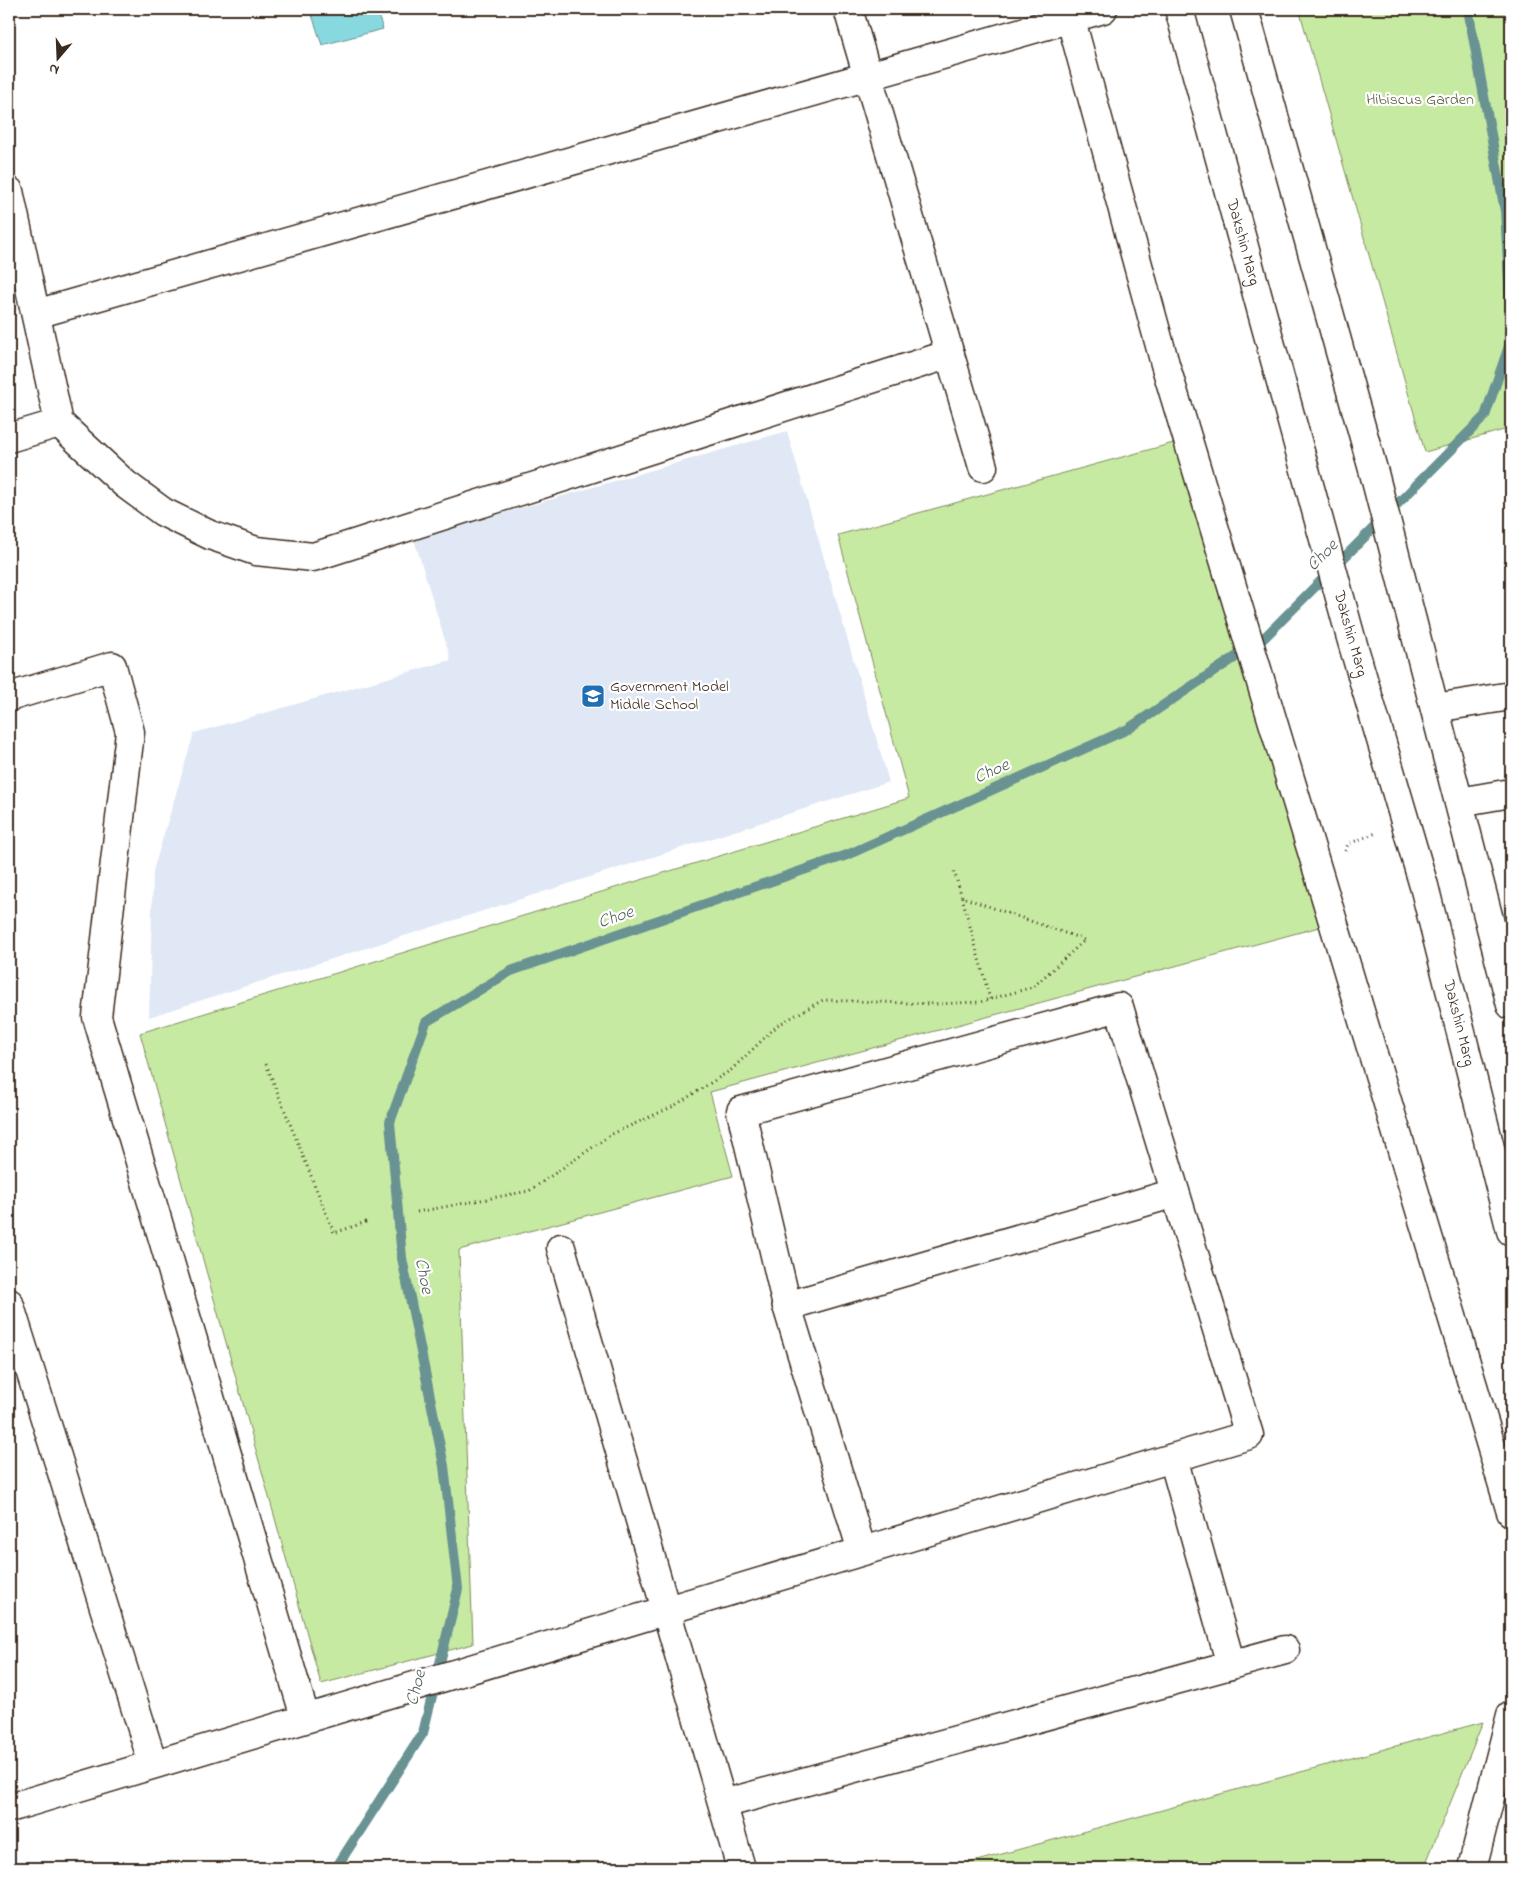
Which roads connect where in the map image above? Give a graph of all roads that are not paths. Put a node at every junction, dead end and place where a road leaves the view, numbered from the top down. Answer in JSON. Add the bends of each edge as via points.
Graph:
{"nodes":[{"id":1,"x":848,"y":9,"type":"edge"},
{"id":2,"x":1103,"y":9,"type":"edge"},
{"id":3,"x":1179,"y":9,"type":"edge"},
{"id":4,"x":1244,"y":9,"type":"edge"},
{"id":5,"x":1069,"y":13,"type":"edge"},
{"id":6,"x":869,"y":76,"type":"junction"},
{"id":7,"x":9,"y":191,"type":"edge"},
{"id":8,"x":36,"y":314,"type":"junction"},
{"id":9,"x":950,"y":354,"type":"junction"},
{"id":10,"x":59,"y":423,"type":"junction"},
{"id":11,"x":9,"y":438,"type":"edge"},
{"id":12,"x":983,"y":467,"type":"dead end"},
{"id":13,"x":1511,"y":696,"type":"edge"},
{"id":14,"x":9,"y":697,"type":"edge"},
{"id":15,"x":1435,"y":708,"type":"junction"},
{"id":16,"x":1511,"y":792,"type":"edge"},
{"id":17,"x":1459,"y":802,"type":"junction"},
{"id":18,"x":1511,"y":1005,"type":"edge"},
{"id":19,"x":1175,"y":1192,"type":"junction"},
{"id":20,"x":1511,"y":1231,"type":"edge"},
{"id":21,"x":561,"y":1248,"type":"dead end"},
{"id":22,"x":9,"y":1303,"type":"edge"},
{"id":23,"x":787,"y":1306,"type":"junction"},
{"id":24,"x":1173,"y":1458,"type":"junction"},
{"id":25,"x":1511,"y":1512,"type":"edge"},
{"id":26,"x":862,"y":1551,"type":"junction"},
{"id":27,"x":666,"y":1610,"type":"junction"},
{"id":28,"x":1285,"y":1650,"type":"dead end"},
{"id":29,"x":1231,"y":1665,"type":"junction"},
{"id":30,"x":1511,"y":1715,"type":"edge"},
{"id":31,"x":306,"y":1717,"type":"junction"},
{"id":32,"x":152,"y":1764,"type":"junction"},
{"id":33,"x":723,"y":1804,"type":"junction"},
{"id":34,"x":9,"y":1808,"type":"edge"},
{"id":35,"x":741,"y":1868,"type":"edge"},
{"id":36,"x":1472,"y":1868,"type":"edge"}],
"edges":[{"from":1,"to":6,"type":"street"},
{"from":2,"to":5,"type":"street"},
{"from":3,"to":20,"type":"street","name":"Dakshin Marg","via":[[1351,638],[1424,886]]},
{"from":4,"to":15,"type":"street","via":[[1374,473]]},
{"from":5,"to":6,"type":"street"},
{"from":5,"to":25,"type":"street","via":[[1165,364]]},
{"from":6,"to":8,"type":"street"},
{"from":6,"to":9,"type":"street"},
{"from":7,"to":8,"type":"street"},
{"from":8,"to":10,"type":"street"},
{"from":9,"to":10,"type":"street","via":[[313,557],[256,551],[210,535],[163,512],[125,484]]},
{"from":9,"to":12,"type":"street"},
{"from":10,"to":11,"type":"street"},
{"from":13,"to":15,"type":"street"},
{"from":14,"to":31,"type":"street","via":[[112,666],[130,732],[97,1017]]},
{"from":15,"to":17,"type":"street"},
{"from":16,"to":17,"type":"street"},
{"from":17,"to":18,"type":"street"},
{"from":19,"to":23,"type":"street"},
{"from":19,"to":23,"type":"street","via":[[1119,1007],[741,1111]]},
{"from":19,"to":24,"type":"street","via":[[1249,1435]]},
{"from":21,"to":27,"type":"street"},
{"from":22,"to":32,"type":"street"},
{"from":23,"to":26,"type":"street"},
{"from":24,"to":26,"type":"street"},
{"from":24,"to":29,"type":"street"},
{"from":26,"to":27,"type":"street"},
{"from":27,"to":31,"type":"street"},
{"from":27,"to":33,"type":"street"},
{"from":28,"to":29,"type":"street"},
{"from":29,"to":33,"type":"street"},
{"from":30,"to":36,"type":"street"},
{"from":31,"to":32,"type":"street"},
{"from":32,"to":34,"type":"street"},
{"from":33,"to":35,"type":"street"}]}
